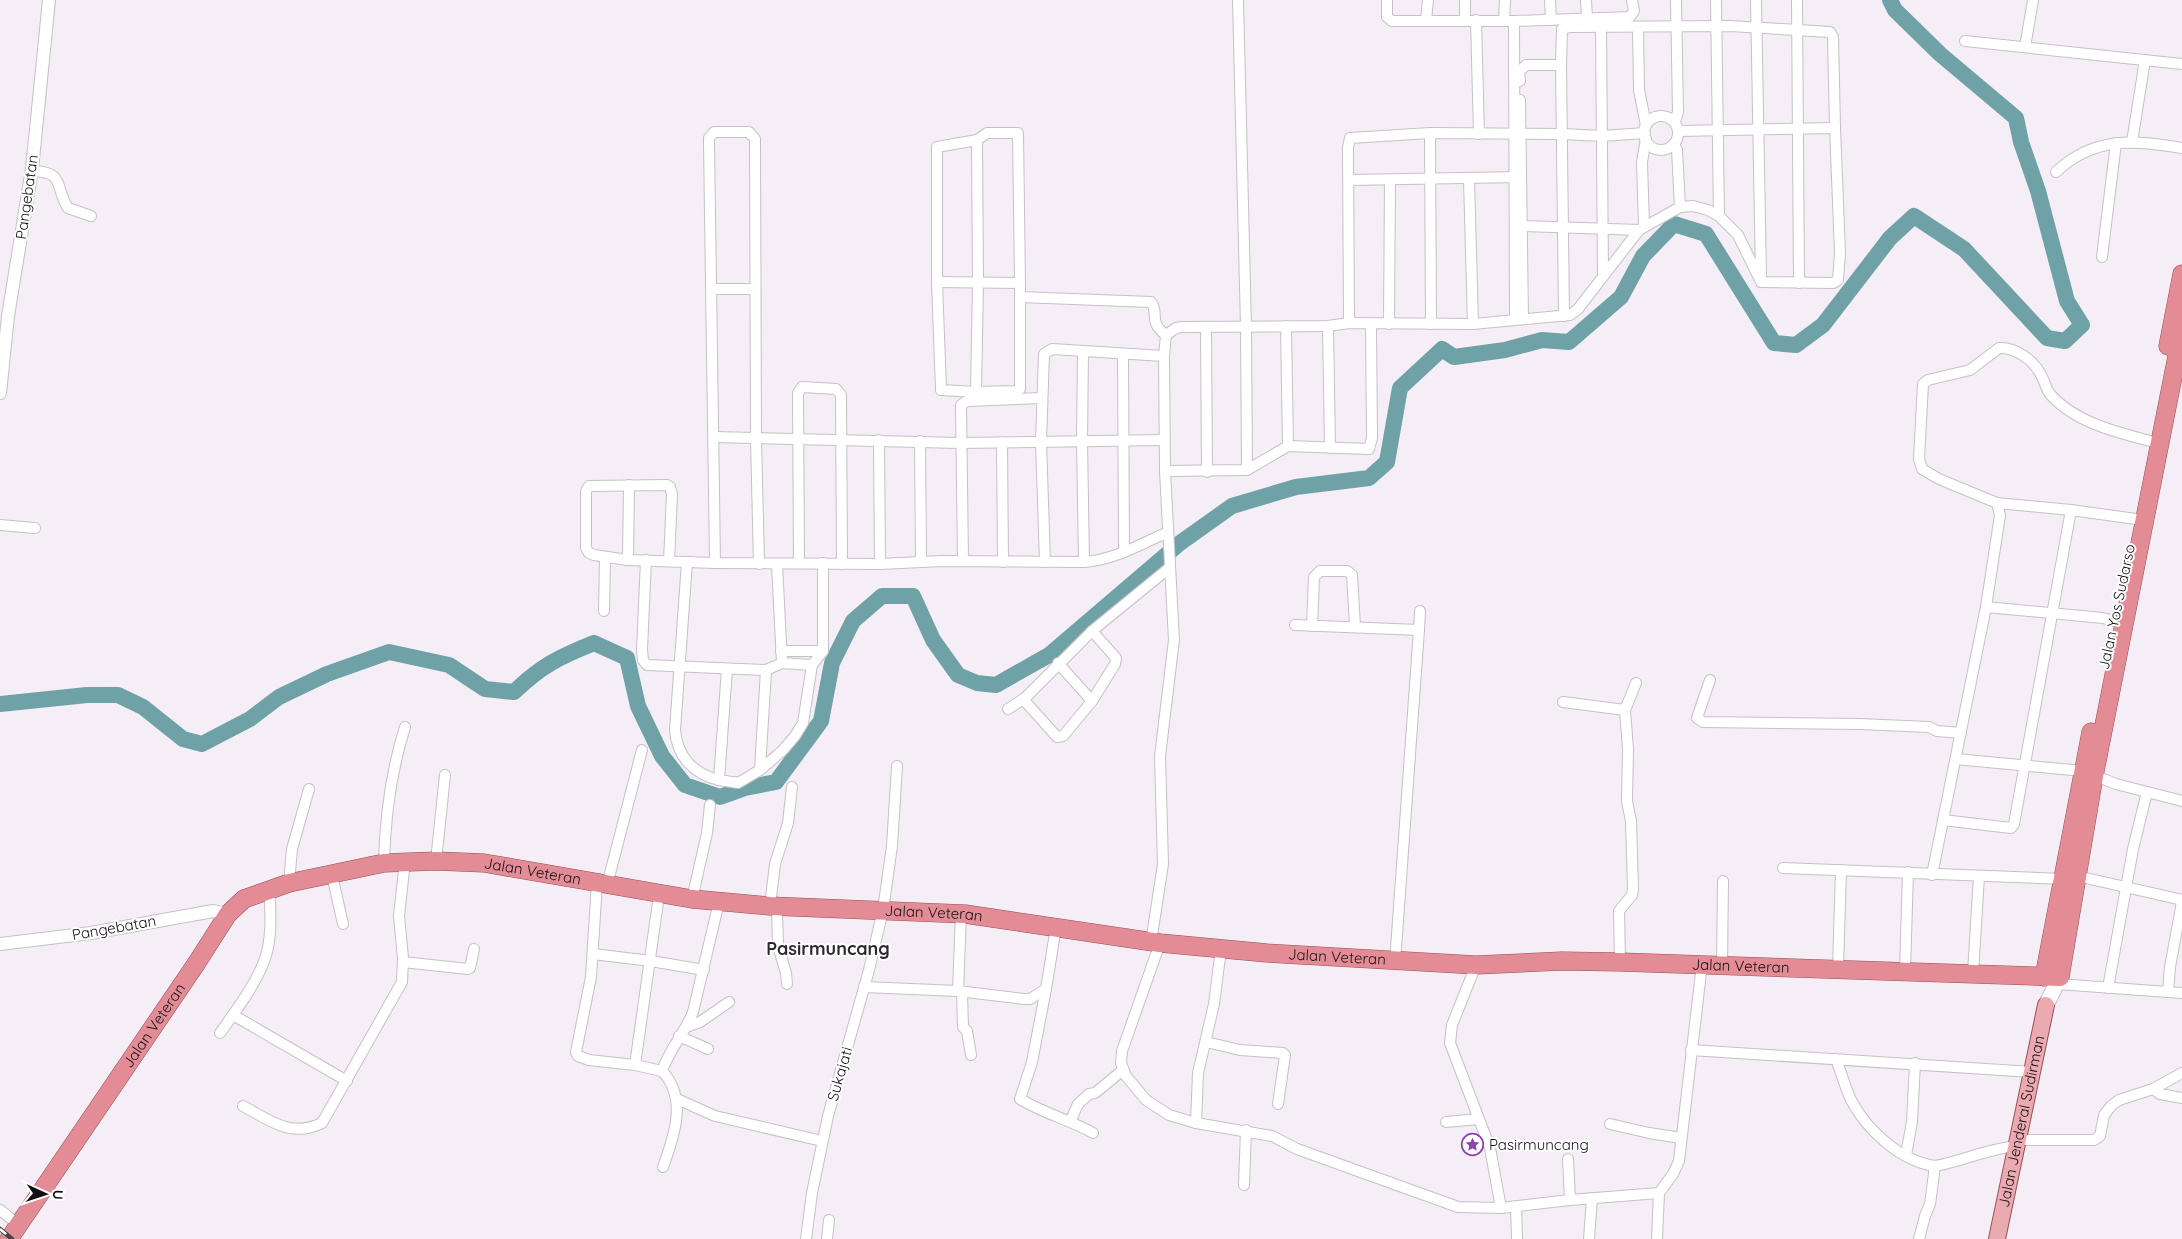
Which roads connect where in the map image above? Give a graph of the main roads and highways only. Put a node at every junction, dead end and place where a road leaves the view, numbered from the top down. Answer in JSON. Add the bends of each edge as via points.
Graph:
{"nodes":[{"id":1,"x":2182,"y":274,"type":"edge"},
{"id":2,"x":2182,"y":331,"type":"edge"},
{"id":3,"x":2089,"y":774,"type":"junction"},
{"id":4,"x":2054,"y":979,"type":"junction"},
{"id":5,"x":2046,"y":1005,"type":"joint"},
{"id":6,"x":14,"y":1232,"type":"edge"},
{"id":7,"x":1997,"y":1239,"type":"edge"}],
"edges":[{"from":1,"to":3,"type":"highway","name":"Jalan Yos Sudarso","via":[[2114,621]]},
{"from":2,"to":3,"type":"highway","name":"Jalan Yos Sudarso"},
{"from":3,"to":4,"type":"highway","name":"Jalan Yos Sudarso"},
{"from":4,"to":5,"type":"main road"},
{"from":4,"to":6,"type":"highway","name":"Jalan Veteran","via":[[1973,973],[1562,960],[1476,965],[1395,962],[1155,942],[961,914],[719,902],[659,895],[502,866],[436,861],[384,863],[289,883],[244,899],[228,914]]},
{"from":5,"to":7,"type":"main road","name":"Jalan Jenderal Sudirman"}]}
